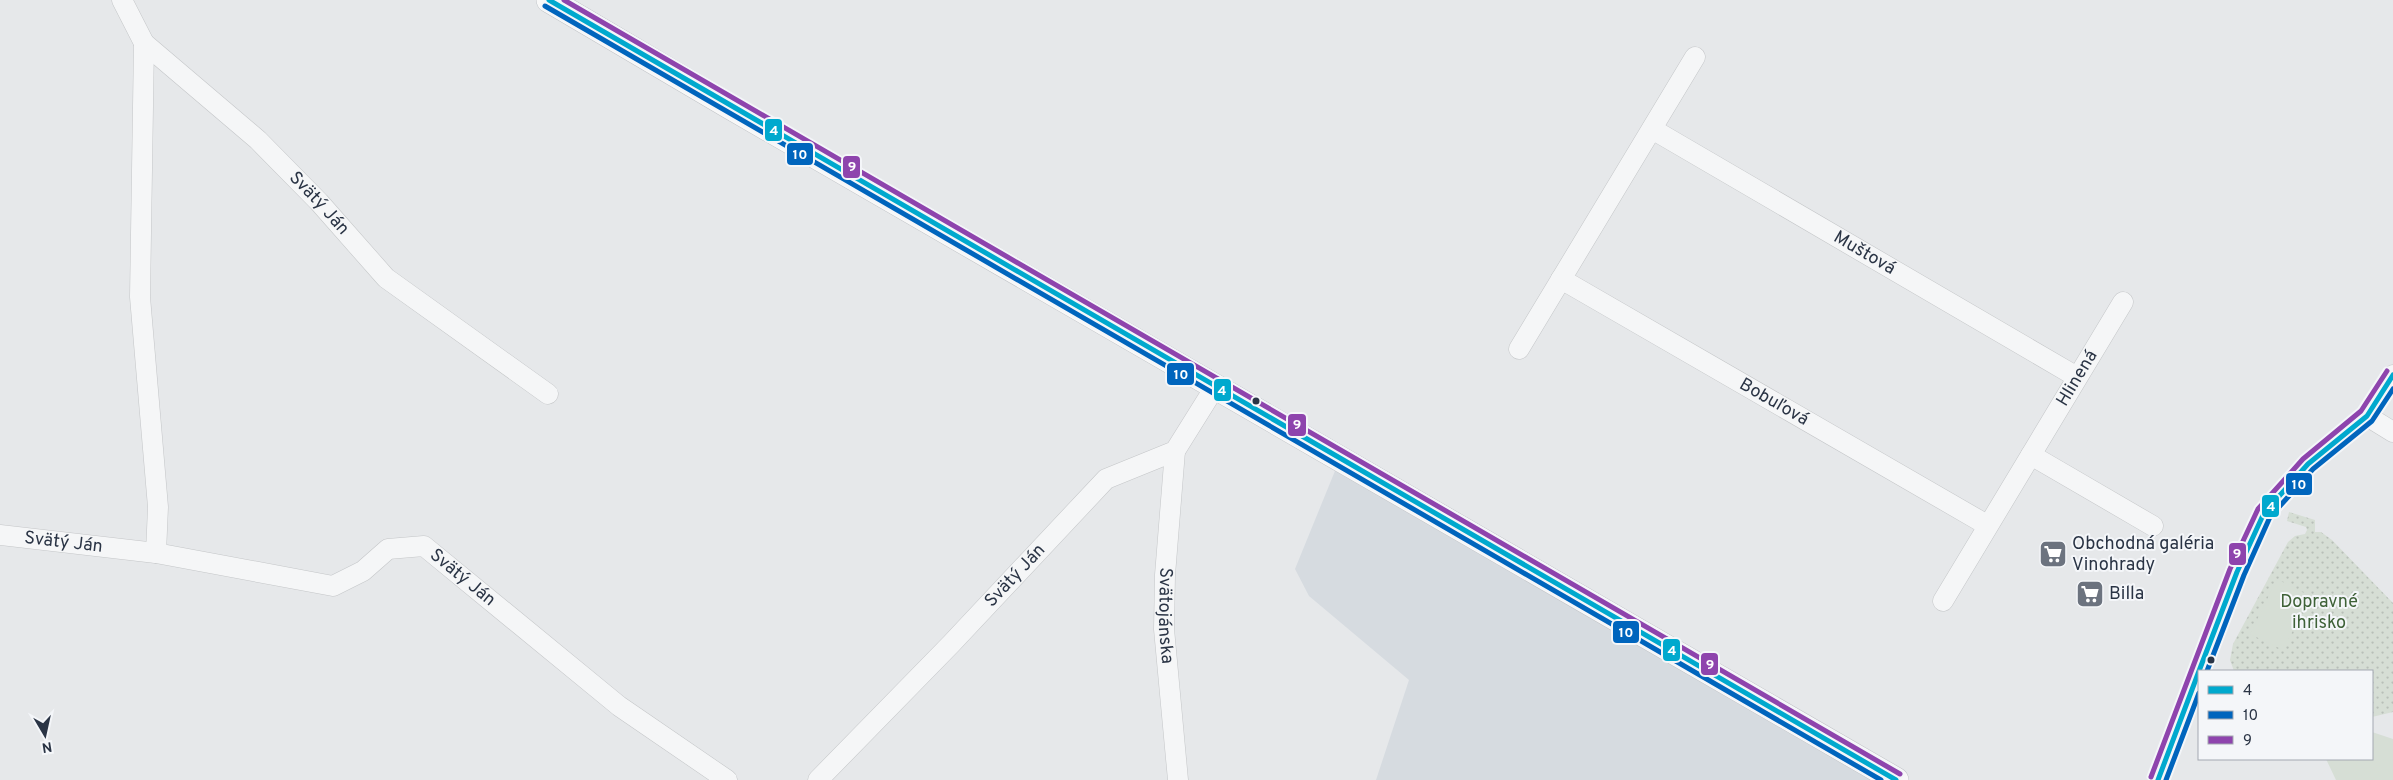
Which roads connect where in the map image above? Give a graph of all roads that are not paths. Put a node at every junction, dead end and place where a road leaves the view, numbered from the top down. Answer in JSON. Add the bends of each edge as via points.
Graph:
{"nodes":[{"id":1,"x":122,"y":0,"type":"edge"},
{"id":2,"x":549,"y":0,"type":"edge"},
{"id":3,"x":144,"y":43,"type":"junction"},
{"id":4,"x":1695,"y":57,"type":"dead end"},
{"id":5,"x":1652,"y":129,"type":"junction"},
{"id":6,"x":1561,"y":280,"type":"junction"},
{"id":7,"x":2123,"y":302,"type":"dead end"},
{"id":8,"x":1519,"y":349,"type":"dead end"},
{"id":9,"x":2393,"y":375,"type":"edge"},
{"id":10,"x":2077,"y":378,"type":"junction"},
{"id":11,"x":1215,"y":387,"type":"junction"},
{"id":12,"x":548,"y":394,"type":"dead end"},
{"id":13,"x":2367,"y":416,"type":"junction"},
{"id":14,"x":2393,"y":432,"type":"edge"},
{"id":15,"x":1175,"y":451,"type":"junction"},
{"id":16,"x":2031,"y":455,"type":"junction"},
{"id":17,"x":1987,"y":526,"type":"junction"},
{"id":18,"x":2153,"y":526,"type":"dead end"},
{"id":19,"x":0,"y":535,"type":"edge"},
{"id":20,"x":156,"y":553,"type":"junction"},
{"id":21,"x":1943,"y":601,"type":"dead end"},
{"id":22,"x":2200,"y":670,"type":"edge"},
{"id":23,"x":2198,"y":674,"type":"edge"},
{"id":24,"x":727,"y":780,"type":"edge"},
{"id":25,"x":818,"y":780,"type":"edge"},
{"id":26,"x":1178,"y":780,"type":"edge"},
{"id":27,"x":1896,"y":780,"type":"edge"},
{"id":28,"x":2158,"y":780,"type":"edge"}],
"edges":[{"from":1,"to":3,"type":"street","name":"Svätý Ján"},
{"from":2,"to":11,"type":"main road"},
{"from":3,"to":12,"type":"street","name":"Svätý Ján","via":[[258,140],[319,202],[386,278]]},
{"from":3,"to":20,"type":"street","name":"Svätý Ján","via":[[140,297],[158,507]]},
{"from":4,"to":5,"type":"street"},
{"from":5,"to":6,"type":"street"},
{"from":5,"to":10,"type":"street","name":"Muštová"},
{"from":6,"to":8,"type":"street"},
{"from":6,"to":17,"type":"street","name":"Bobuľová"},
{"from":7,"to":10,"type":"street","name":"Hlinená"},
{"from":9,"to":13,"type":"street"},
{"from":10,"to":16,"type":"street","name":"Hlinená"},
{"from":11,"to":15,"type":"street"},
{"from":11,"to":27,"type":"main road"},
{"from":13,"to":14,"type":"street"},
{"from":13,"to":22,"type":"street","via":[[2308,464],[2264,513],[2234,579]]},
{"from":15,"to":25,"type":"street","name":"Svätý Ján","via":[[1106,479]]},
{"from":15,"to":26,"type":"street","name":"Svätojánska","via":[[1164,629]]},
{"from":16,"to":17,"type":"street","name":"Hlinená"},
{"from":16,"to":18,"type":"street"},
{"from":17,"to":21,"type":"street","name":"Hlinená"},
{"from":19,"to":20,"type":"street","name":"Svätý Ján"},
{"from":20,"to":24,"type":"street","name":"Svätý Ján","via":[[333,586],[363,571],[388,549],[424,546],[619,706]]},
{"from":23,"to":28,"type":"street"}]}
